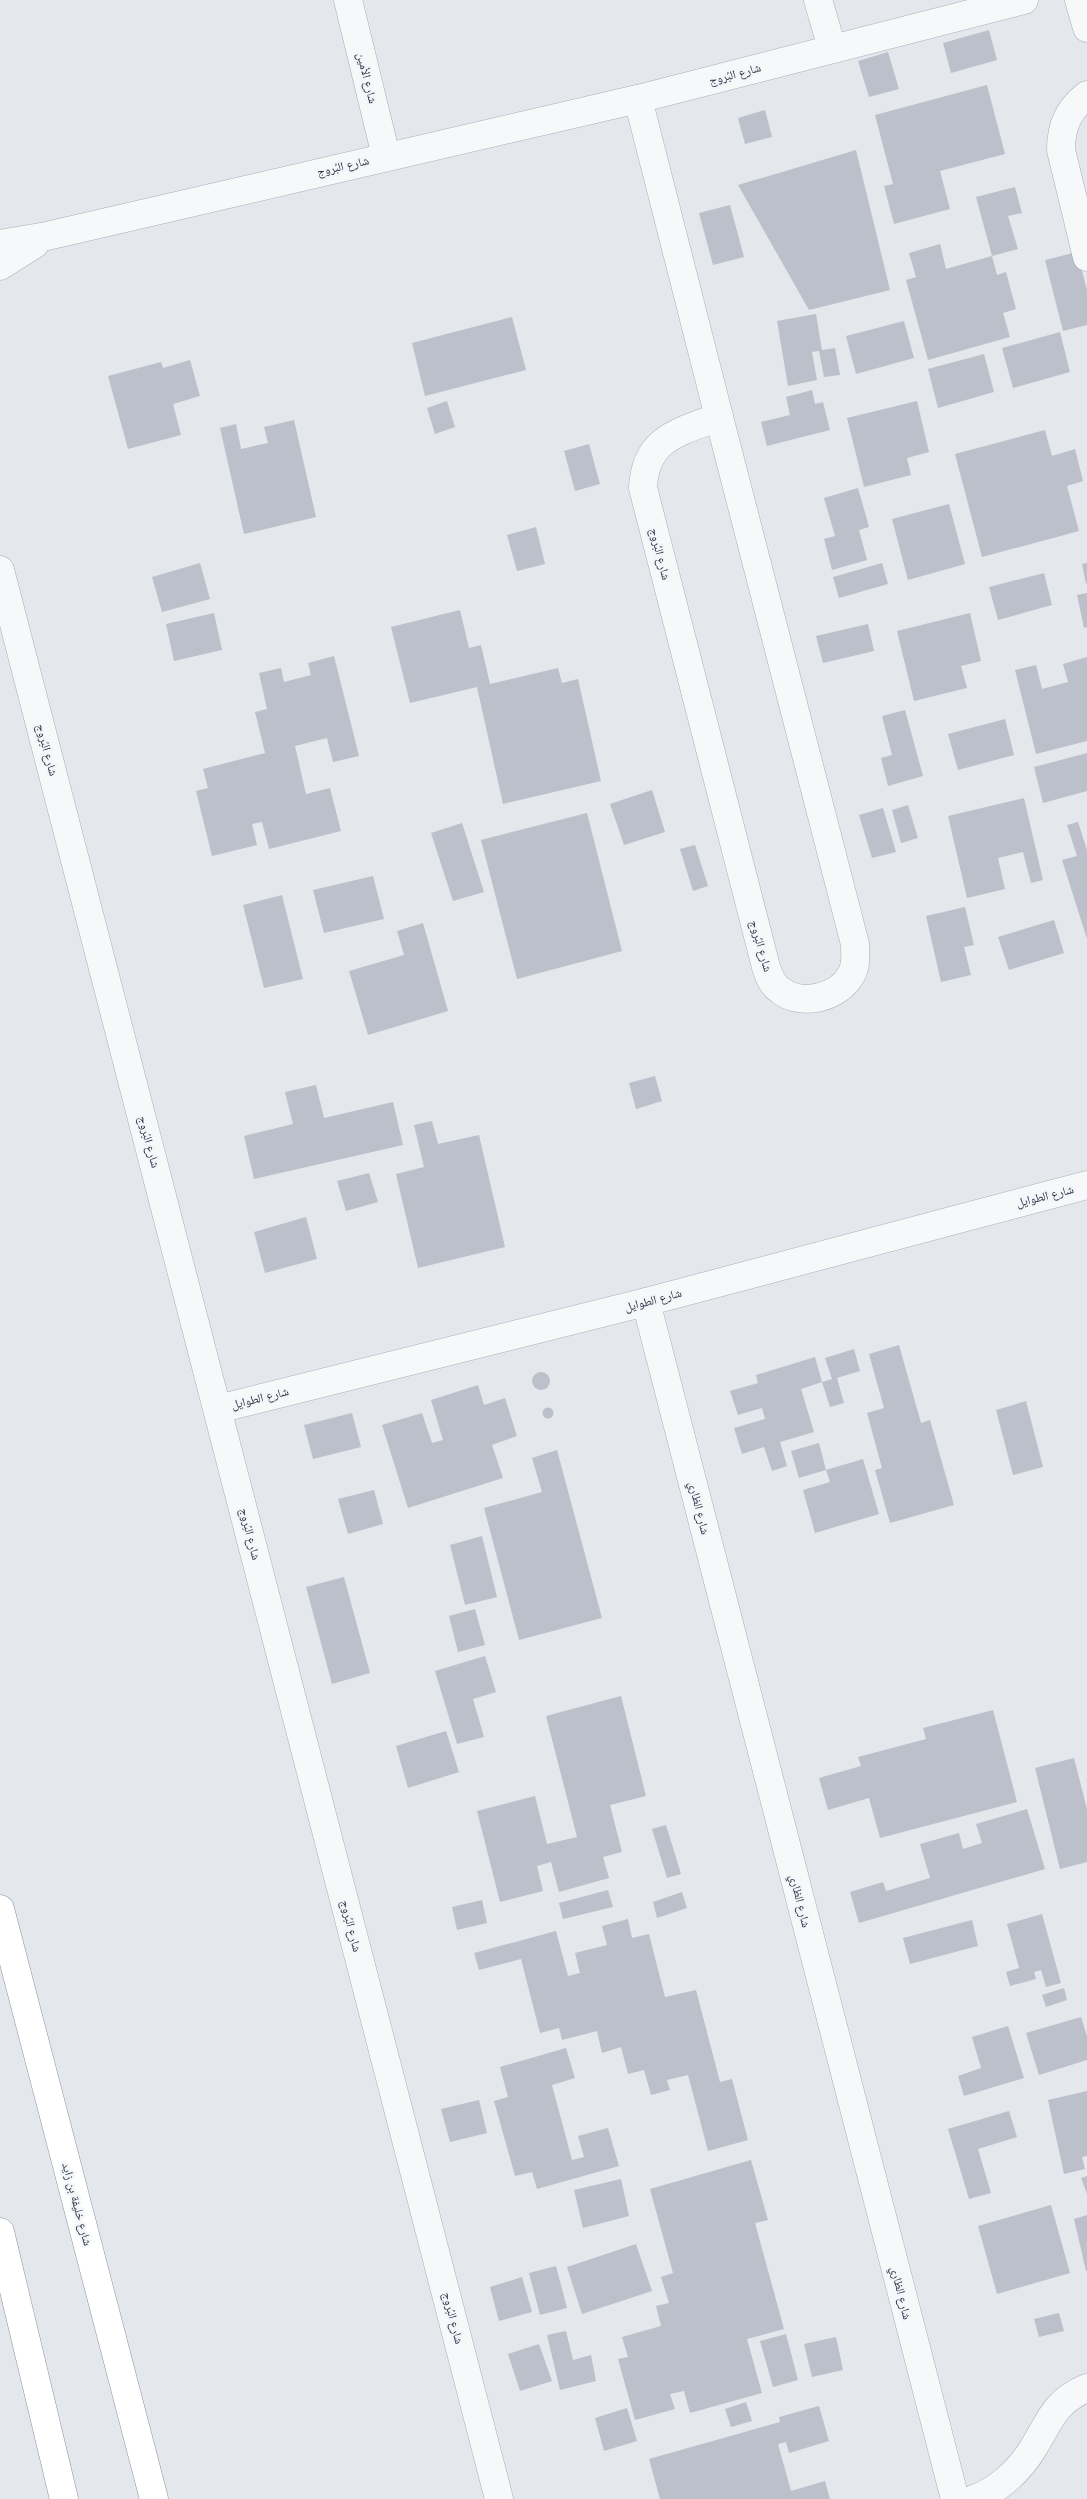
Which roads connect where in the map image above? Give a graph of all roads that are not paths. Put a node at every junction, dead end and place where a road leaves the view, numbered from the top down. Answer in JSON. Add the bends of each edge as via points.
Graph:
{"nodes":[{"id":1,"x":348,"y":0,"type":"edge"},
{"id":2,"x":818,"y":0,"type":"edge"},
{"id":3,"x":1024,"y":0,"type":"edge"},
{"id":4,"x":1079,"y":0,"type":"edge"},
{"id":5,"x":1087,"y":28,"type":"edge"},
{"id":6,"x":832,"y":48,"type":"junction"},
{"id":7,"x":1087,"y":95,"type":"edge"},
{"id":8,"x":638,"y":99,"type":"junction"},
{"id":9,"x":386,"y":156,"type":"junction"},
{"id":10,"x":47,"y":236,"type":"junction"},
{"id":11,"x":0,"y":244,"type":"edge"},
{"id":12,"x":1087,"y":257,"type":"edge"},
{"id":13,"x":0,"y":266,"type":"edge"},
{"id":14,"x":719,"y":417,"type":"junction"},
{"id":15,"x":0,"y":570,"type":"edge"},
{"id":16,"x":1087,"y":1185,"type":"edge"},
{"id":17,"x":646,"y":1302,"type":"junction"},
{"id":18,"x":218,"y":1409,"type":"junction"},
{"id":19,"x":0,"y":1909,"type":"edge"},
{"id":20,"x":0,"y":2232,"type":"edge"},
{"id":21,"x":1087,"y":2388,"type":"edge"},
{"id":22,"x":64,"y":2499,"type":"edge"},
{"id":23,"x":154,"y":2499,"type":"edge"},
{"id":24,"x":499,"y":2499,"type":"edge"},
{"id":25,"x":955,"y":2499,"type":"edge"},
{"id":26,"x":974,"y":2499,"type":"edge"}],
"edges":[{"from":1,"to":9,"type":"street","name":"شارع الأمين"},
{"from":2,"to":6,"type":"street"},
{"from":3,"to":6,"type":"street","name":"شارع البُروج"},
{"from":4,"to":5,"type":"street"},
{"from":6,"to":8,"type":"street","name":"شارع البُروج"},
{"from":7,"to":12,"type":"street","via":[[1066,118],[1061,150]]},
{"from":8,"to":9,"type":"street","name":"شارع البُروج"},
{"from":8,"to":14,"type":"street","name":"شارع البُروج"},
{"from":9,"to":10,"type":"street","name":"شارع البُروج"},
{"from":10,"to":11,"type":"street","name":"شارع البُروج"},
{"from":10,"to":13,"type":"street","name":"شارع البُروج"},
{"from":14,"to":14,"type":"street","name":"شارع البُروج","via":[[855,944],[856,960],[845,984],[834,992],[812,998],[800,999],[779,990],[766,967],[643,488],[647,462],[662,442],[674,434]]},
{"from":15,"to":18,"type":"street","name":"شارع البُروج"},
{"from":16,"to":17,"type":"street","name":"شارع الطوايل"},
{"from":17,"to":18,"type":"street","name":"شارع الطوايل"},
{"from":17,"to":25,"type":"street","name":"شارع الظاري"},
{"from":18,"to":24,"type":"street","name":"شارع البُروج"},
{"from":19,"to":23,"type":"highway","name":"شارع خليفة بن زايد"},
{"from":20,"to":22,"type":"highway"},
{"from":21,"to":26,"type":"street","via":[[1076,2392],[1056,2409],[1018,2469]]}]}
